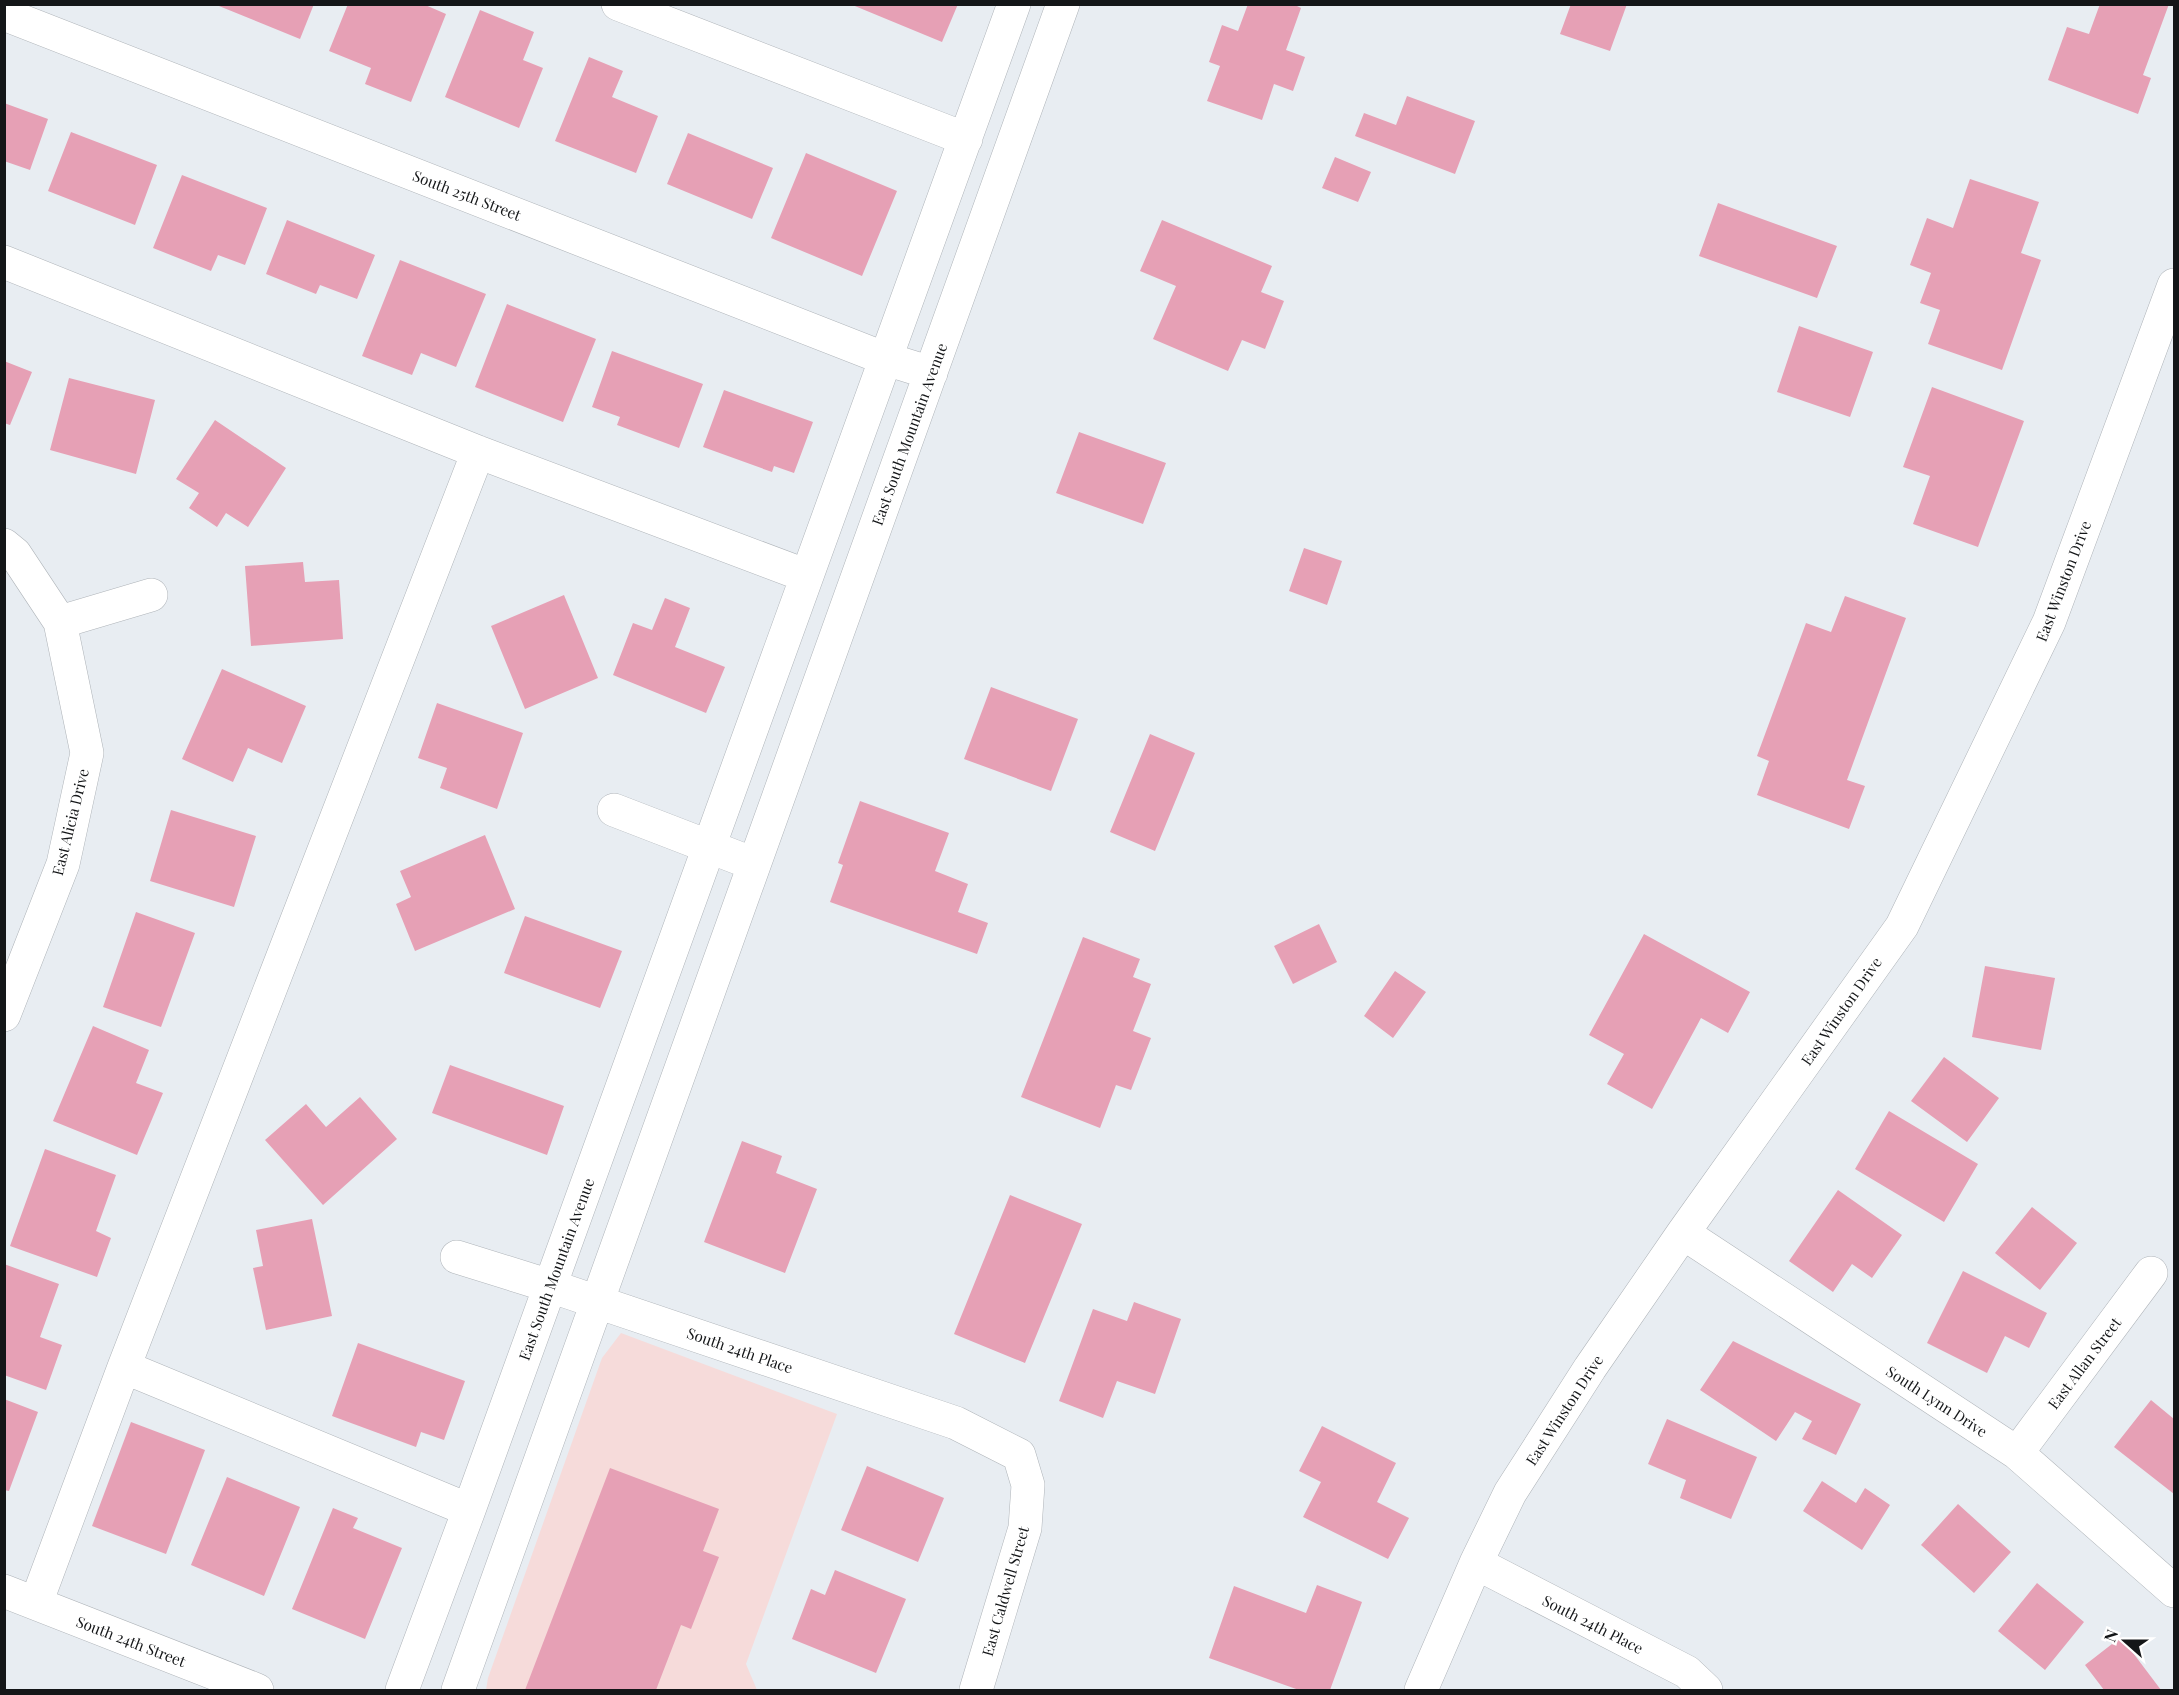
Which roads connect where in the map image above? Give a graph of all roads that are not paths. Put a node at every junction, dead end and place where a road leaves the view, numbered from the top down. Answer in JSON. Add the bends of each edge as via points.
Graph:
{"nodes":[{"id":1,"x":618,"y":4,"type":"edge"},
{"id":2,"x":1014,"y":4,"type":"edge"},
{"id":3,"x":1063,"y":4,"type":"edge"},
{"id":4,"x":4,"y":14,"type":"edge"},
{"id":5,"x":966,"y":139,"type":"junction"},
{"id":6,"x":4,"y":262,"type":"edge"},
{"id":7,"x":2175,"y":285,"type":"edge"},
{"id":8,"x":886,"y":358,"type":"junction"},
{"id":9,"x":931,"y":374,"type":"junction"},
{"id":10,"x":478,"y":452,"type":"junction"},
{"id":11,"x":4,"y":545,"type":"edge"},
{"id":12,"x":807,"y":576,"type":"junction"},
{"id":13,"x":151,"y":595,"type":"dead end"},
{"id":14,"x":60,"y":622,"type":"junction"},
{"id":15,"x":614,"y":810,"type":"dead end"},
{"id":16,"x":709,"y":847,"type":"junction"},
{"id":17,"x":754,"y":864,"type":"junction"},
{"id":18,"x":4,"y":1015,"type":"edge"},
{"id":19,"x":1683,"y":1233,"type":"junction"},
{"id":20,"x":457,"y":1257,"type":"dead end"},
{"id":21,"x":2151,"y":1273,"type":"dead end"},
{"id":22,"x":550,"y":1286,"type":"junction"},
{"id":23,"x":597,"y":1302,"type":"junction"},
{"id":24,"x":124,"y":1367,"type":"junction"},
{"id":25,"x":2017,"y":1453,"type":"junction"},
{"id":26,"x":1019,"y":1455,"type":"joint"},
{"id":27,"x":469,"y":1510,"type":"junction"},
{"id":28,"x":1476,"y":1563,"type":"junction"},
{"id":29,"x":4,"y":1591,"type":"edge"},
{"id":30,"x":2175,"y":1591,"type":"edge"},
{"id":31,"x":36,"y":1603,"type":"junction"},
{"id":32,"x":257,"y":1690,"type":"edge"},
{"id":33,"x":402,"y":1690,"type":"edge"},
{"id":34,"x":458,"y":1690,"type":"edge"},
{"id":35,"x":975,"y":1690,"type":"edge"},
{"id":36,"x":1421,"y":1690,"type":"edge"},
{"id":37,"x":1706,"y":1690,"type":"edge"}],
"edges":[{"from":1,"to":5,"type":"street"},
{"from":2,"to":5,"type":"street","name":"East South Mountain Avenue"},
{"from":3,"to":9,"type":"street","name":"East South Mountain Avenue"},
{"from":4,"to":8,"type":"street","name":"South 25th Street"},
{"from":5,"to":8,"type":"street","name":"East South Mountain Avenue"},
{"from":6,"to":10,"type":"street"},
{"from":7,"to":19,"type":"street","name":"East Winston Drive","via":[[2049,622],[1902,926]]},
{"from":8,"to":9,"type":"street","name":"South 25th Street"},
{"from":8,"to":12,"type":"street","name":"East South Mountain Avenue"},
{"from":9,"to":17,"type":"street","name":"East South Mountain Avenue"},
{"from":10,"to":12,"type":"street"},
{"from":10,"to":24,"type":"street"},
{"from":11,"to":14,"type":"street","via":[[15,554]]},
{"from":12,"to":16,"type":"street","name":"East South Mountain Avenue"},
{"from":13,"to":14,"type":"street"},
{"from":14,"to":18,"type":"street","name":"East Alicia Drive","via":[[87,753],[63,864]]},
{"from":15,"to":16,"type":"street"},
{"from":16,"to":17,"type":"street"},
{"from":16,"to":22,"type":"street","name":"East South Mountain Avenue"},
{"from":17,"to":23,"type":"street","name":"East South Mountain Avenue"},
{"from":19,"to":25,"type":"street","name":"South Lynn Drive"},
{"from":19,"to":28,"type":"street","name":"East Winston Drive","via":[[1510,1493]]},
{"from":20,"to":22,"type":"street","name":"South 24th Place"},
{"from":21,"to":25,"type":"street","name":"East Allan Street"},
{"from":22,"to":23,"type":"street","name":"South 24th Place"},
{"from":22,"to":27,"type":"street","name":"East South Mountain Avenue"},
{"from":23,"to":26,"type":"street","name":"South 24th Place","via":[[956,1423]]},
{"from":23,"to":34,"type":"street","name":"East South Mountain Avenue"},
{"from":24,"to":27,"type":"street"},
{"from":24,"to":31,"type":"street"},
{"from":25,"to":30,"type":"street","name":"South Lynn Drive"},
{"from":26,"to":35,"type":"street","name":"East Caldwell Street","via":[[1028,1485],[1025,1528]]},
{"from":27,"to":33,"type":"street","name":"East South Mountain Avenue"},
{"from":28,"to":36,"type":"street","name":"East Winston Drive"},
{"from":28,"to":37,"type":"street","name":"South 24th Place","via":[[1688,1672]]},
{"from":29,"to":31,"type":"street","name":"South 24th Street"},
{"from":31,"to":32,"type":"street","name":"South 24th Street"}]}
